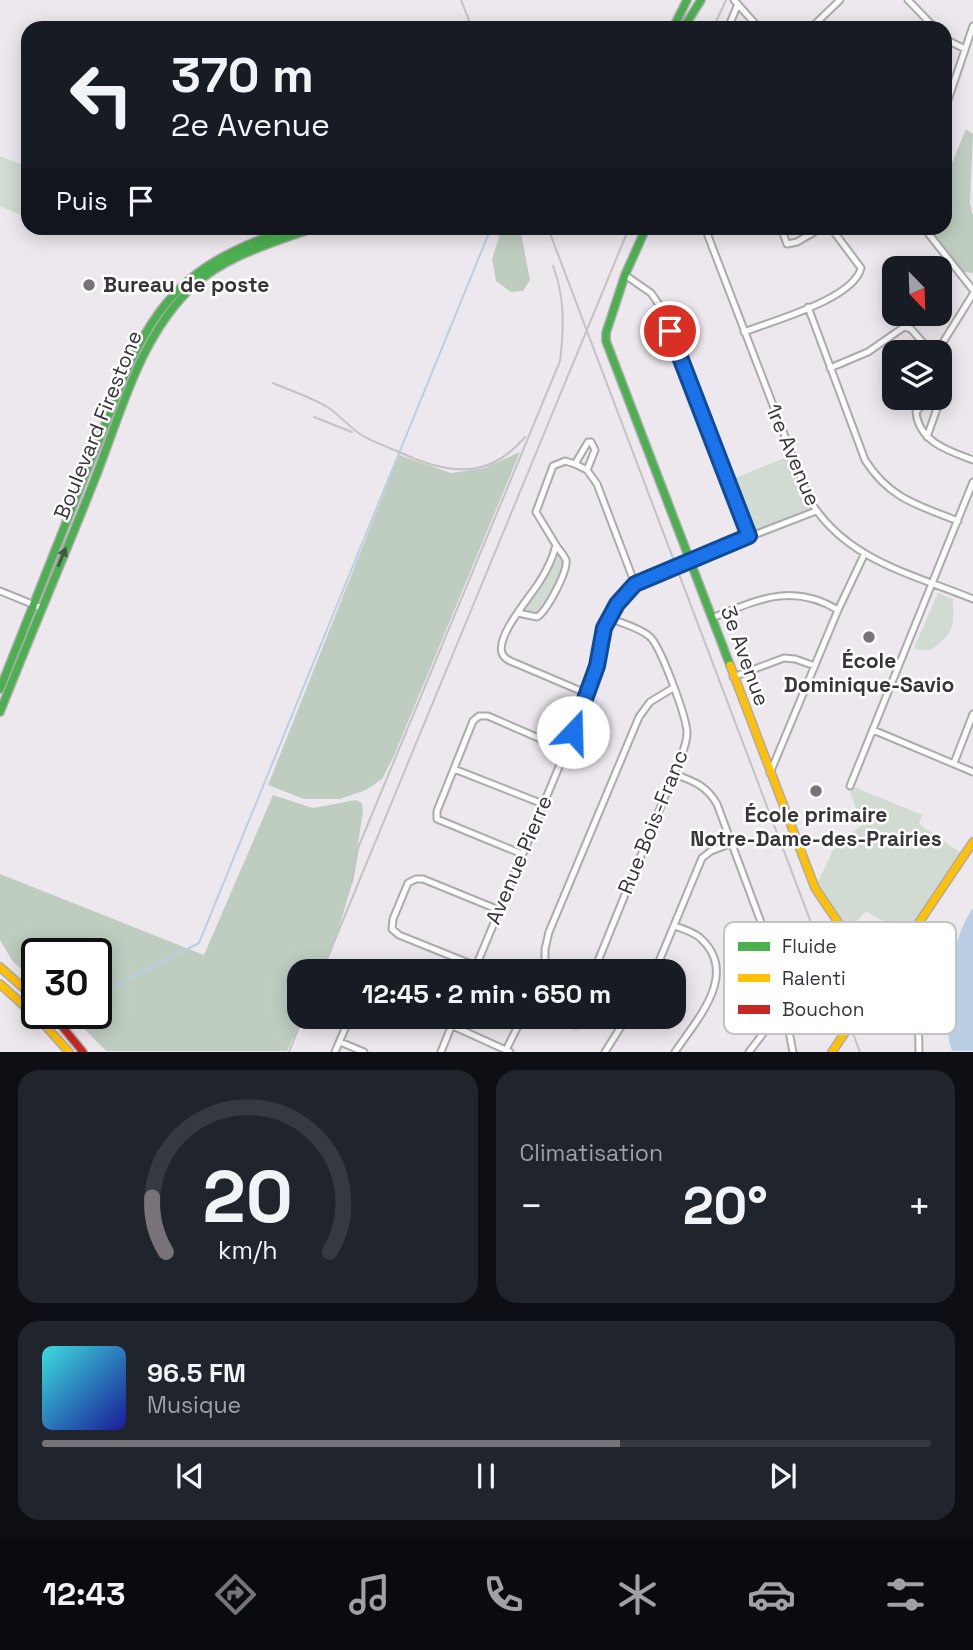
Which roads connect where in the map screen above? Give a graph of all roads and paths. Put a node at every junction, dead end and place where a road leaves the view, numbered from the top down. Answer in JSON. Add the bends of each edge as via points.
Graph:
{"nodes":[{"id":1,"x":687,"y":0,"type":"edge"},
{"id":2,"x":698,"y":0,"type":"edge"},
{"id":3,"x":840,"y":0,"type":"edge"},
{"id":4,"x":908,"y":0,"type":"edge"},
{"id":5,"x":736,"y":2,"type":"edge"},
{"id":6,"x":676,"y":21,"type":"edge"},
{"id":7,"x":687,"y":21,"type":"edge"},
{"id":8,"x":730,"y":21,"type":"edge"},
{"id":9,"x":753,"y":21,"type":"edge"},
{"id":10,"x":818,"y":21,"type":"edge"},
{"id":11,"x":928,"y":21,"type":"edge"},
{"id":12,"x":973,"y":26,"type":"edge"},
{"id":13,"x":952,"y":42,"type":"edge"},
{"id":14,"x":965,"y":49,"type":"junction"},
{"id":15,"x":952,"y":88,"type":"edge"},
{"id":16,"x":273,"y":235,"type":"edge"},
{"id":17,"x":294,"y":235,"type":"edge"},
{"id":18,"x":643,"y":235,"type":"edge"},
{"id":19,"x":708,"y":235,"type":"edge"},
{"id":20,"x":783,"y":235,"type":"edge"},
{"id":21,"x":810,"y":235,"type":"edge"},
{"id":22,"x":836,"y":235,"type":"edge"},
{"id":23,"x":929,"y":235,"type":"edge"},
{"id":24,"x":625,"y":275,"type":"junction"},
{"id":25,"x":973,"y":292,"type":"edge"},
{"id":26,"x":808,"y":307,"type":"junction"},
{"id":27,"x":744,"y":332,"type":"junction"},
{"id":28,"x":886,"y":340,"type":"edge"},
{"id":29,"x":921,"y":340,"type":"edge"},
{"id":30,"x":944,"y":340,"type":"edge"},
{"id":31,"x":882,"y":343,"type":"edge"},
{"id":32,"x":830,"y":368,"type":"junction"},
{"id":33,"x":918,"y":410,"type":"edge"},
{"id":34,"x":935,"y":410,"type":"edge"},
{"id":35,"x":927,"y":437,"type":"junction"},
{"id":36,"x":973,"y":460,"type":"edge"},
{"id":37,"x":575,"y":464,"type":"junction"},
{"id":38,"x":587,"y":470,"type":"junction"},
{"id":39,"x":973,"y":482,"type":"edge"},
{"id":40,"x":816,"y":511,"type":"junction"},
{"id":41,"x":958,"y":520,"type":"junction"},
{"id":42,"x":749,"y":536,"type":"junction"},
{"id":43,"x":556,"y":545,"type":"junction"},
{"id":44,"x":864,"y":555,"type":"junction"},
{"id":45,"x":690,"y":560,"type":"junction"},
{"id":46,"x":933,"y":582,"type":"junction"},
{"id":47,"x":635,"y":584,"type":"junction"},
{"id":48,"x":0,"y":591,"type":"edge"},
{"id":49,"x":973,"y":599,"type":"edge"},
{"id":50,"x":38,"y":606,"type":"junction"},
{"id":51,"x":838,"y":610,"type":"junction"},
{"id":52,"x":518,"y":613,"type":"junction"},
{"id":53,"x":608,"y":618,"type":"junction"},
{"id":54,"x":712,"y":618,"type":"junction"},
{"id":55,"x":815,"y":666,"type":"junction"},
{"id":56,"x":733,"y":677,"type":"junction"},
{"id":57,"x":673,"y":688,"type":"junction"},
{"id":58,"x":0,"y":689,"type":"edge"},
{"id":59,"x":588,"y":694,"type":"junction"},
{"id":60,"x":0,"y":712,"type":"edge"},
{"id":61,"x":973,"y":714,"type":"edge"},
{"id":62,"x":873,"y":730,"type":"junction"},
{"id":63,"x":566,"y":750,"type":"junction"},
{"id":64,"x":954,"y":764,"type":"junction"},
{"id":65,"x":454,"y":769,"type":"junction"},
{"id":66,"x":973,"y":772,"type":"edge"},
{"id":67,"x":770,"y":773,"type":"junction"},
{"id":68,"x":674,"y":774,"type":"junction"},
{"id":69,"x":850,"y":786,"type":"dead end"},
{"id":70,"x":543,"y":804,"type":"junction"},
{"id":71,"x":973,"y":842,"type":"edge"},
{"id":72,"x":732,"y":843,"type":"junction"},
{"id":73,"x":522,"y":854,"type":"junction"},
{"id":74,"x":499,"y":909,"type":"junction"},
{"id":75,"x":761,"y":922,"type":"edge"},
{"id":76,"x":837,"y":922,"type":"edge"},
{"id":77,"x":920,"y":922,"type":"edge"},
{"id":78,"x":675,"y":926,"type":"junction"},
{"id":79,"x":453,"y":959,"type":"edge"},
{"id":80,"x":479,"y":959,"type":"edge"},
{"id":81,"x":545,"y":959,"type":"edge"},
{"id":82,"x":598,"y":959,"type":"edge"},
{"id":83,"x":660,"y":959,"type":"edge"},
{"id":84,"x":0,"y":967,"type":"edge"},
{"id":85,"x":0,"y":984,"type":"edge"},
{"id":86,"x":21,"y":986,"type":"edge"},
{"id":87,"x":64,"y":1029,"type":"edge"},
{"id":88,"x":345,"y":1029,"type":"edge"},
{"id":89,"x":450,"y":1029,"type":"edge"},
{"id":90,"x":461,"y":1029,"type":"edge"},
{"id":91,"x":517,"y":1029,"type":"edge"},
{"id":92,"x":620,"y":1029,"type":"edge"},
{"id":93,"x":763,"y":1034,"type":"edge"},
{"id":94,"x":789,"y":1034,"type":"edge"},
{"id":95,"x":844,"y":1034,"type":"edge"},
{"id":96,"x":919,"y":1034,"type":"edge"},
{"id":97,"x":340,"y":1042,"type":"junction"},
{"id":98,"x":508,"y":1051,"type":"edge"},
{"id":99,"x":69,"y":1052,"type":"edge"},
{"id":100,"x":83,"y":1052,"type":"edge"},
{"id":101,"x":335,"y":1052,"type":"edge"},
{"id":102,"x":364,"y":1052,"type":"edge"},
{"id":103,"x":441,"y":1052,"type":"edge"},
{"id":104,"x":605,"y":1052,"type":"edge"},
{"id":105,"x":675,"y":1052,"type":"edge"},
{"id":106,"x":749,"y":1052,"type":"edge"},
{"id":107,"x":793,"y":1052,"type":"edge"},
{"id":108,"x":832,"y":1052,"type":"edge"},
{"id":109,"x":919,"y":1052,"type":"edge"}],
"edges":[{"from":1,"to":6,"type":"main road"},
{"from":2,"to":7,"type":"main road"},
{"from":3,"to":10,"type":"street"},
{"from":4,"to":11,"type":"street"},
{"from":5,"to":8,"type":"street"},
{"from":5,"to":9,"type":"street"},
{"from":12,"to":14,"type":"street"},
{"from":13,"to":14,"type":"street"},
{"from":14,"to":15,"type":"street"},
{"from":16,"to":50,"type":"main road","name":"Boulevard Firestone","via":[[230,251],[194,274],[149,325],[128,367]]},
{"from":50,"to":17,"type":"main road","name":"Boulevard Firestone","one_way":true,"via":[[97,473],[141,356],[158,326],[213,270]]},
{"from":18,"to":24,"type":"main road"},
{"from":19,"to":27,"type":"street","name":"1re Avenue"},
{"from":20,"to":21,"type":"street","via":[[787,244]]},
{"from":22,"to":26,"type":"street","via":[[861,268],[859,276],[833,297]]},
{"from":23,"to":25,"type":"street"},
{"from":24,"to":42,"type":"street","via":[[651,293],[660,306]]},
{"from":24,"to":45,"type":"main road","name":"3e Avenue","via":[[606,341]]},
{"from":25,"to":30,"type":"street"},
{"from":26,"to":27,"type":"street"},
{"from":26,"to":32,"type":"street"},
{"from":27,"to":40,"type":"street","name":"1re Avenue"},
{"from":28,"to":29,"type":"street","via":[[905,327]]},
{"from":31,"to":32,"type":"street"},
{"from":32,"to":41,"type":"street","via":[[865,460],[877,478],[917,505]]},
{"from":33,"to":35,"type":"street","via":[[916,421]]},
{"from":34,"to":35,"type":"street"},
{"from":35,"to":36,"type":"street"},
{"from":37,"to":38,"type":"street"},
{"from":37,"to":38,"type":"street","via":[[585,444],[592,442]]},
{"from":37,"to":43,"type":"street","via":[[565,461],[553,466],[536,507]]},
{"from":38,"to":47,"type":"street","via":[[597,484]]},
{"from":39,"to":41,"type":"street"},
{"from":40,"to":42,"type":"street","name":"Avenue Pierre"},
{"from":40,"to":44,"type":"street","name":"1re Avenue","via":[[828,527]]},
{"from":41,"to":46,"type":"street"},
{"from":42,"to":45,"type":"street","name":"Avenue Pierre"},
{"from":43,"to":52,"type":"street"},
{"from":43,"to":52,"type":"street","via":[[566,567],[545,610],[537,617]]},
{"from":44,"to":46,"type":"street","name":"1re Avenue"},
{"from":44,"to":51,"type":"street"},
{"from":45,"to":47,"type":"street","name":"Avenue Pierre"},
{"from":45,"to":54,"type":"main road","name":"3e Avenue"},
{"from":46,"to":49,"type":"street","name":"1re Avenue"},
{"from":46,"to":62,"type":"street"},
{"from":47,"to":53,"type":"street","name":"Avenue Pierre"},
{"from":48,"to":50,"type":"street"},
{"from":50,"to":58,"type":"main road","name":"Boulevard Firestone"},
{"from":50,"to":60,"type":"main road","name":"Boulevard Firestone"},
{"from":51,"to":54,"type":"street","via":[[802,596],[777,595]]},
{"from":51,"to":55,"type":"street"},
{"from":52,"to":59,"type":"street","via":[[502,643],[502,654]]},
{"from":53,"to":57,"type":"street","name":"Rue Bois-Franc","via":[[652,637]]},
{"from":53,"to":59,"type":"street","name":"Avenue Pierre"},
{"from":54,"to":56,"type":"main road","name":"3e Avenue"},
{"from":55,"to":56,"type":"street","via":[[784,658]]},
{"from":55,"to":67,"type":"street"},
{"from":56,"to":67,"type":"main road","name":"3e Avenue"},
{"from":57,"to":68,"type":"street","name":"Rue Bois-Franc","via":[[687,731]]},
{"from":57,"to":81,"type":"street","via":[[650,702],[639,717],[549,932]]},
{"from":59,"to":63,"type":"street","name":"Avenue Pierre"},
{"from":61,"to":64,"type":"street"},
{"from":62,"to":64,"type":"street"},
{"from":62,"to":69,"type":"street"},
{"from":63,"to":65,"type":"street","via":[[479,716]]},
{"from":63,"to":70,"type":"street","name":"Avenue Pierre"},
{"from":64,"to":66,"type":"street"},
{"from":65,"to":70,"type":"street"},
{"from":65,"to":73,"type":"street","via":[[437,819]]},
{"from":67,"to":76,"type":"main road","name":"3e Avenue","via":[[818,895]]},
{"from":68,"to":72,"type":"street","via":[[710,791]]},
{"from":68,"to":82,"type":"street","name":"Rue Bois-Franc"},
{"from":70,"to":73,"type":"street","name":"Avenue Pierre"},
{"from":71,"to":77,"type":"main road"},
{"from":72,"to":75,"type":"street"},
{"from":72,"to":78,"type":"street","via":[[702,858]]},
{"from":73,"to":74,"type":"street","name":"Avenue Pierre"},
{"from":74,"to":79,"type":"street","via":[[422,879],[408,883],[392,929]]},
{"from":74,"to":80,"type":"street","name":"Avenue Pierre"},
{"from":78,"to":83,"type":"street"},
{"from":78,"to":105,"type":"street","via":[[698,936],[709,948],[717,973],[708,1003]]},
{"from":84,"to":86,"type":"main road"},
{"from":85,"to":99,"type":"main road"},
{"from":87,"to":100,"type":"main road"},
{"from":88,"to":97,"type":"street"},
{"from":89,"to":103,"type":"street"},
{"from":90,"to":98,"type":"street"},
{"from":91,"to":98,"type":"street"},
{"from":92,"to":104,"type":"street"},
{"from":93,"to":106,"type":"street"},
{"from":94,"to":107,"type":"street"},
{"from":95,"to":108,"type":"main road"},
{"from":96,"to":109,"type":"street"},
{"from":97,"to":101,"type":"street"},
{"from":97,"to":102,"type":"street"}]}
